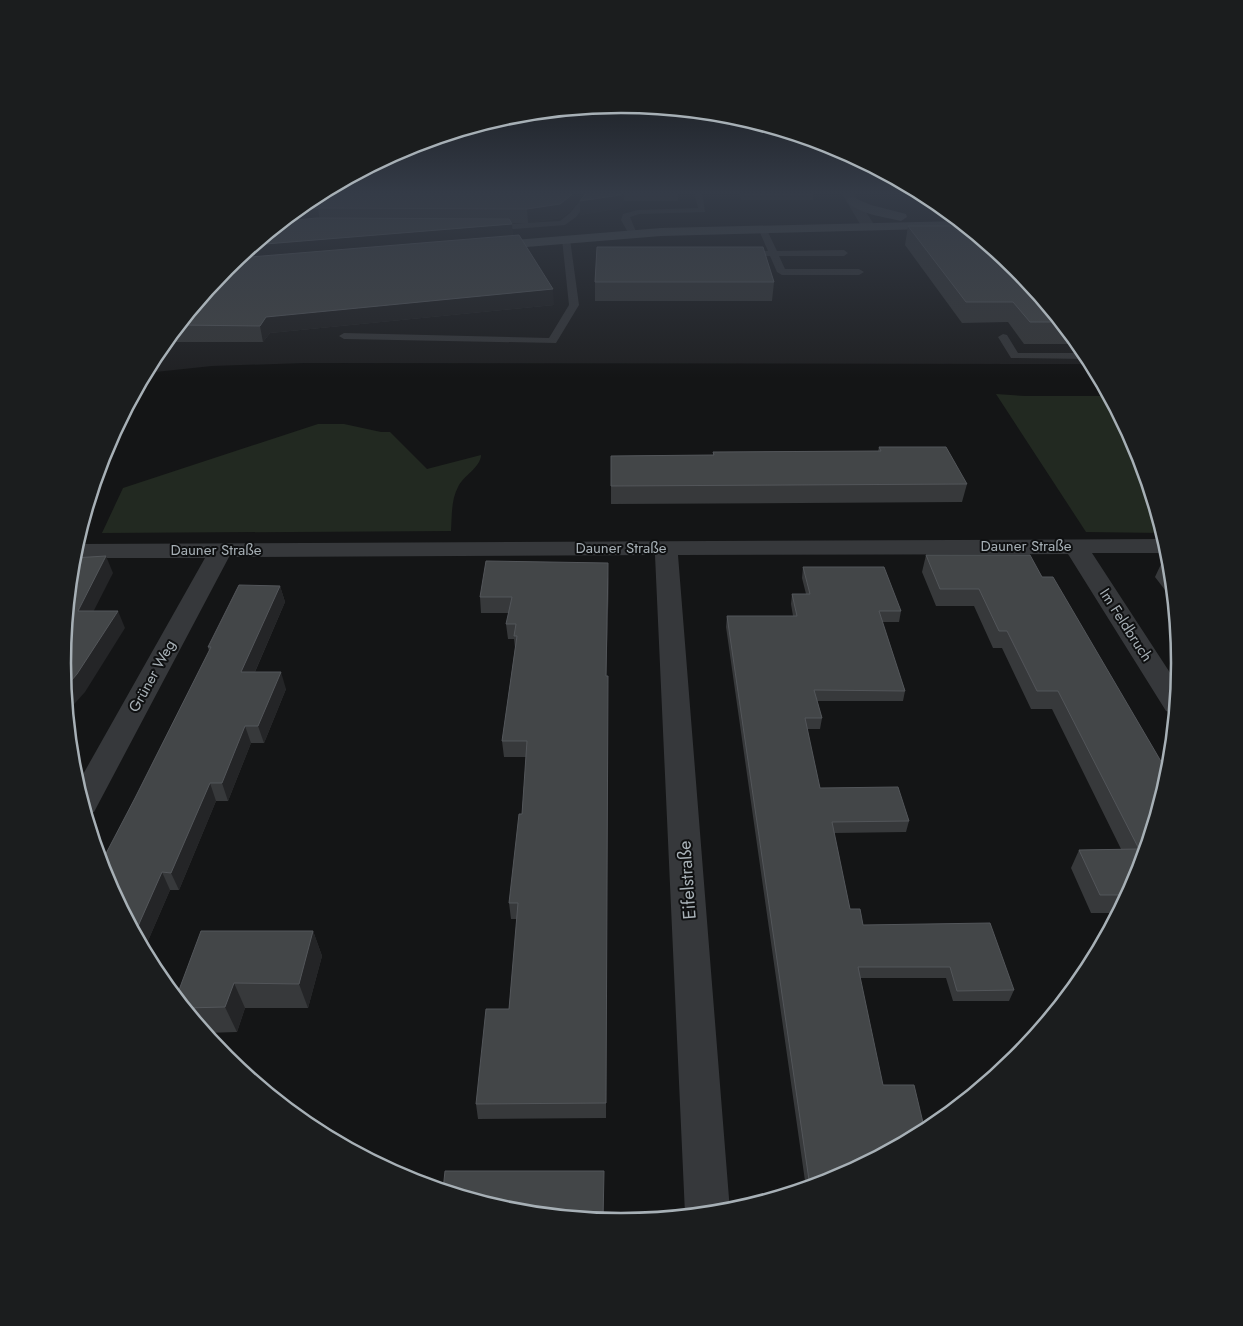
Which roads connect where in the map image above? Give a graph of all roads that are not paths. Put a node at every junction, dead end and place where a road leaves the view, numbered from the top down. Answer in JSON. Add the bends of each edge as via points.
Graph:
{"nodes":[{"id":1,"x":774,"y":253,"type":"edge"},
{"id":2,"x":568,"y":254,"type":"edge"},
{"id":3,"x":734,"y":254,"type":"edge"},
{"id":4,"x":739,"y":254,"type":"edge"},
{"id":5,"x":860,"y":272,"type":"dead end"},
{"id":6,"x":344,"y":336,"type":"dead end"},
{"id":7,"x":1003,"y":337,"type":"dead end"},
{"id":8,"x":1078,"y":356,"type":"edge"},
{"id":9,"x":1075,"y":546,"type":"junction"},
{"id":10,"x":1159,"y":546,"type":"edge"},
{"id":11,"x":666,"y":547,"type":"junction"},
{"id":12,"x":221,"y":550,"type":"junction"},
{"id":13,"x":83,"y":551,"type":"edge"},
{"id":14,"x":1171,"y":696,"type":"edge"},
{"id":15,"x":88,"y":795,"type":"edge"},
{"id":16,"x":708,"y":1207,"type":"edge"}],
"edges":[{"from":1,"to":5,"type":"lane","via":[[782,272]]},
{"from":2,"to":6,"type":"lane","via":[[574,305],[552,341]]},
{"from":3,"to":4,"type":"lane"},
{"from":7,"to":8,"type":"lane","via":[[1015,356]]},
{"from":9,"to":10,"type":"street","name":"Dauner Straße"},
{"from":9,"to":11,"type":"street","name":"Dauner Straße"},
{"from":9,"to":14,"type":"street","name":"Im Feldbruch"},
{"from":11,"to":12,"type":"street","name":"Dauner Straße"},
{"from":11,"to":16,"type":"street","name":"Eifelstraße"},
{"from":12,"to":13,"type":"street","name":"Dauner Straße"},
{"from":12,"to":15,"type":"street","name":"Grüner Weg"}]}
